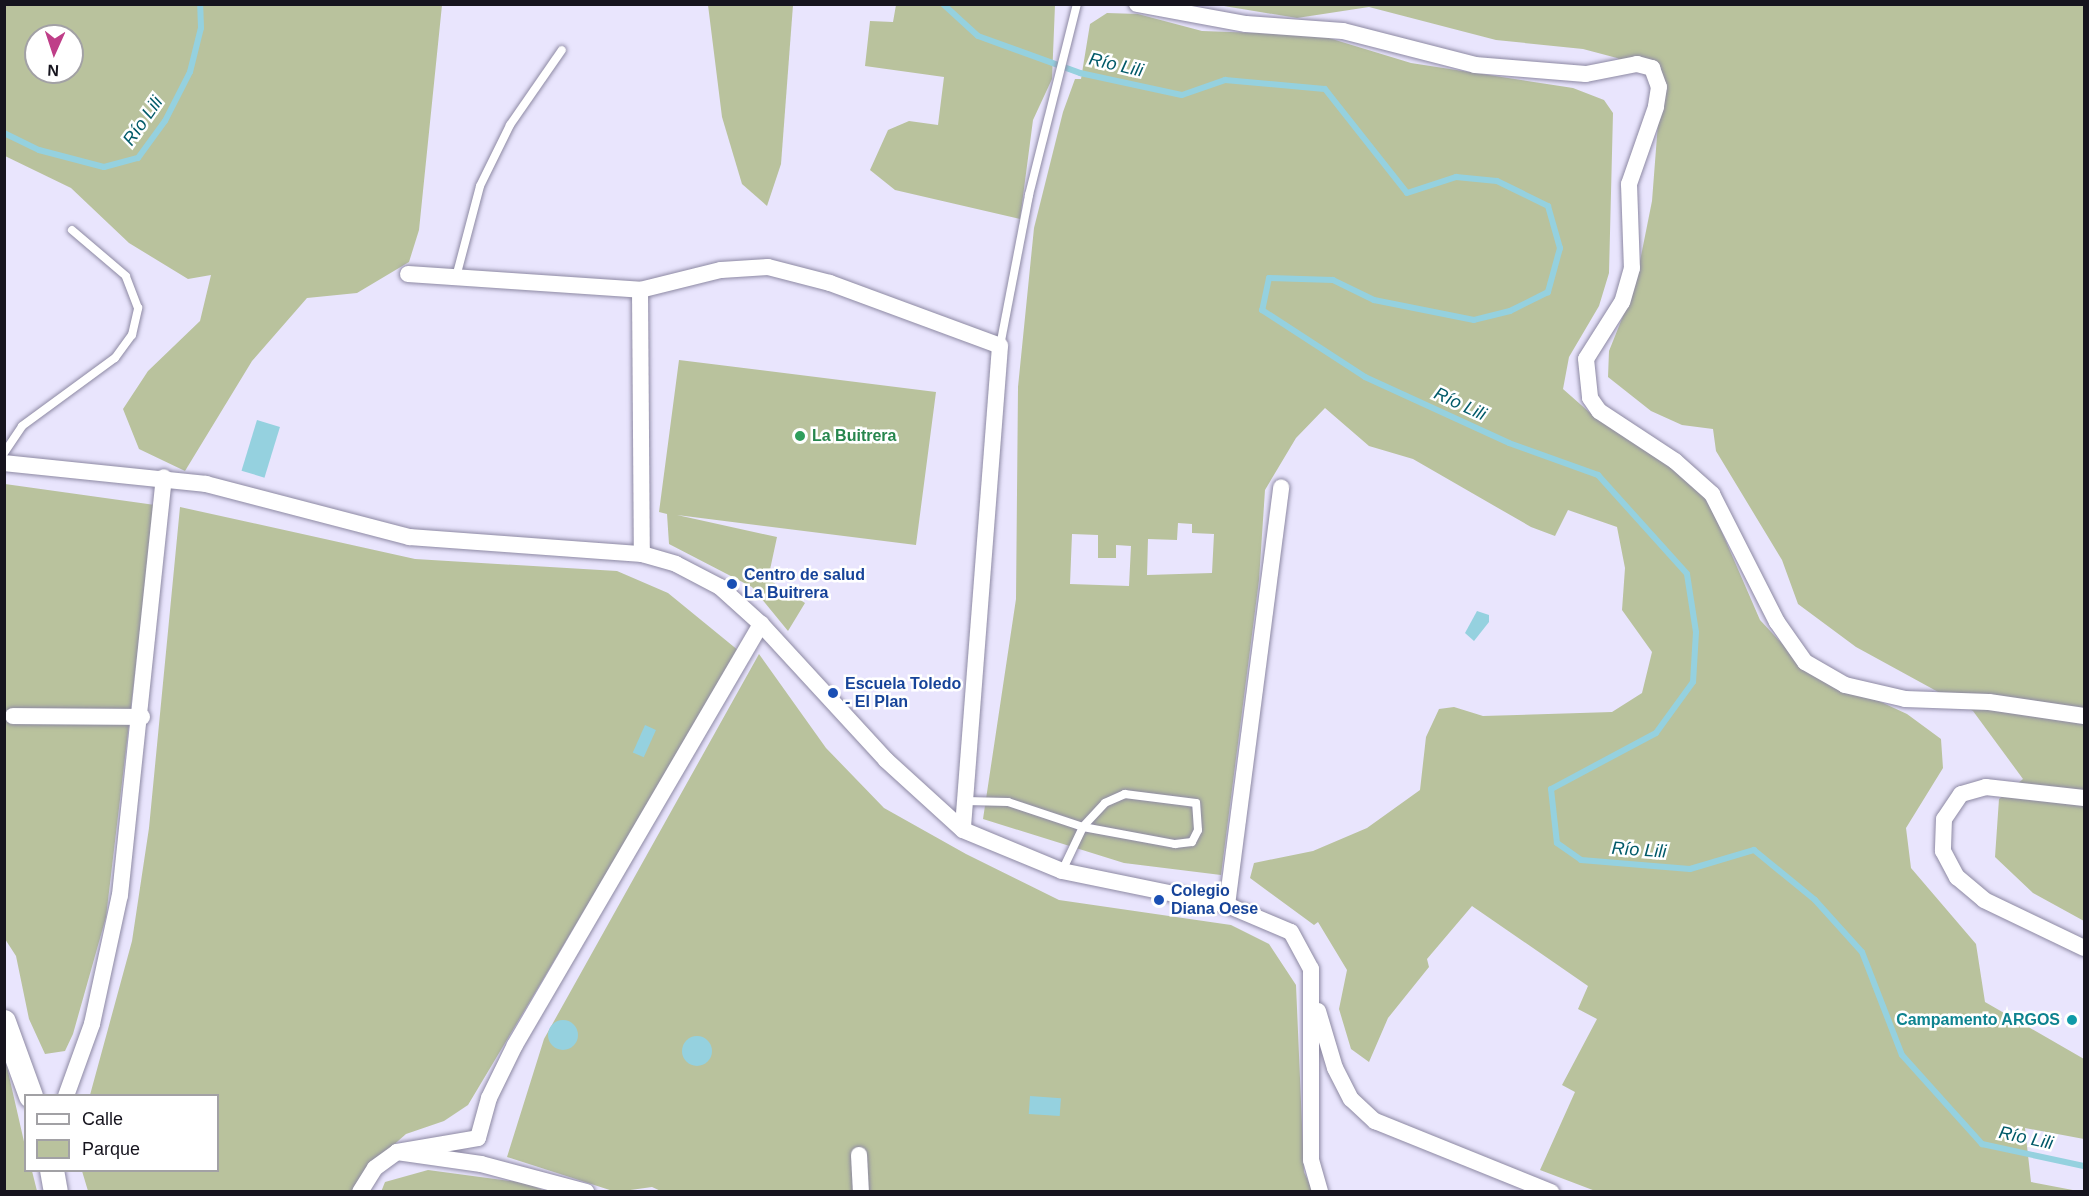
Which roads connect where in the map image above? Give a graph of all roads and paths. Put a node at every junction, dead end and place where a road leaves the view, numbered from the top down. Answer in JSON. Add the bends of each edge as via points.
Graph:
{"nodes":[{"id":1,"x":1077,"y":4,"type":"edge"},
{"id":2,"x":1137,"y":4,"type":"edge"},
{"id":3,"x":562,"y":50,"type":"dead end"},
{"id":4,"x":72,"y":230,"type":"dead end"},
{"id":5,"x":408,"y":274,"type":"dead end"},
{"id":6,"x":456,"y":277,"type":"junction"},
{"id":7,"x":640,"y":290,"type":"junction"},
{"id":8,"x":1000,"y":346,"type":"junction"},
{"id":9,"x":4,"y":453,"type":"edge"},
{"id":10,"x":4,"y":463,"type":"edge"},
{"id":11,"x":164,"y":477,"type":"junction"},
{"id":12,"x":1281,"y":487,"type":"dead end"},
{"id":13,"x":642,"y":554,"type":"junction"},
{"id":14,"x":761,"y":624,"type":"junction"},
{"id":15,"x":13,"y":716,"type":"dead end"},
{"id":16,"x":2085,"y":716,"type":"edge"},
{"id":17,"x":142,"y":717,"type":"junction"},
{"id":18,"x":2085,"y":798,"type":"edge"},
{"id":19,"x":966,"y":801,"type":"junction"},
{"id":20,"x":1083,"y":827,"type":"junction"},
{"id":21,"x":963,"y":830,"type":"junction"},
{"id":22,"x":1062,"y":871,"type":"junction"},
{"id":23,"x":1227,"y":904,"type":"junction"},
{"id":24,"x":2085,"y":948,"type":"edge"},
{"id":25,"x":1313,"y":993,"type":"junction"},
{"id":26,"x":4,"y":1022,"type":"edge"},
{"id":27,"x":31,"y":1094,"type":"edge"},
{"id":28,"x":66,"y":1094,"type":"edge"},
{"id":29,"x":397,"y":1152,"type":"junction"},
{"id":30,"x":859,"y":1155,"type":"dead end"},
{"id":31,"x":52,"y":1172,"type":"edge"},
{"id":32,"x":56,"y":1191,"type":"edge"},
{"id":33,"x":360,"y":1191,"type":"edge"},
{"id":34,"x":586,"y":1191,"type":"edge"},
{"id":35,"x":861,"y":1191,"type":"edge"},
{"id":36,"x":1320,"y":1191,"type":"edge"},
{"id":37,"x":1551,"y":1191,"type":"edge"}],
"edges":[{"from":1,"to":8,"type":"lane","via":[[1029,195]]},
{"from":2,"to":16,"type":"street","via":[[1246,24],[1343,31],[1476,65],[1586,74],[1638,64],[1652,68],[1659,87],[1656,107],[1629,184],[1632,268],[1622,302],[1586,359],[1590,398],[1599,411],[1675,461],[1712,494],[1778,622],[1805,662],[1845,685],[1905,699],[1989,702]]},
{"from":3,"to":6,"type":"lane","via":[[510,125],[480,186]]},
{"from":4,"to":9,"type":"lane","via":[[126,276],[138,308],[132,335],[115,358],[22,426]]},
{"from":5,"to":6,"type":"street"},
{"from":6,"to":7,"type":"street"},
{"from":7,"to":8,"type":"street","via":[[721,270],[768,267],[830,283]]},
{"from":7,"to":13,"type":"street"},
{"from":8,"to":19,"type":"street"},
{"from":10,"to":11,"type":"street"},
{"from":11,"to":13,"type":"street","via":[[409,537]]},
{"from":11,"to":17,"type":"street"},
{"from":12,"to":23,"type":"street"},
{"from":13,"to":14,"type":"street","via":[[676,564],[720,587]]},
{"from":14,"to":21,"type":"street","via":[[886,760]]},
{"from":14,"to":29,"type":"street","via":[[515,1045],[489,1098],[478,1138]]},
{"from":15,"to":17,"type":"street"},
{"from":17,"to":28,"type":"street","via":[[111,946],[92,1024]]},
{"from":18,"to":24,"type":"street","via":[[1986,787],[1961,794],[1944,819],[1943,851],[1957,877],[1984,900]]},
{"from":19,"to":20,"type":"lane","via":[[1008,802]]},
{"from":19,"to":21,"type":"street"},
{"from":20,"to":20,"type":"lane","via":[[1105,803],[1125,794],[1196,803],[1199,819],[1191,842],[1175,844]]},
{"from":20,"to":22,"type":"lane"},
{"from":21,"to":22,"type":"street"},
{"from":22,"to":23,"type":"street"},
{"from":23,"to":25,"type":"street","via":[[1291,932],[1311,969]]},
{"from":25,"to":36,"type":"street","via":[[1311,1160]]},
{"from":25,"to":37,"type":"street","via":[[1335,1068],[1351,1099],[1375,1121]]},
{"from":26,"to":27,"type":"street"},
{"from":29,"to":33,"type":"street","via":[[375,1168]]},
{"from":29,"to":34,"type":"street","via":[[481,1164]]},
{"from":30,"to":35,"type":"street"},
{"from":31,"to":32,"type":"street"}]}
